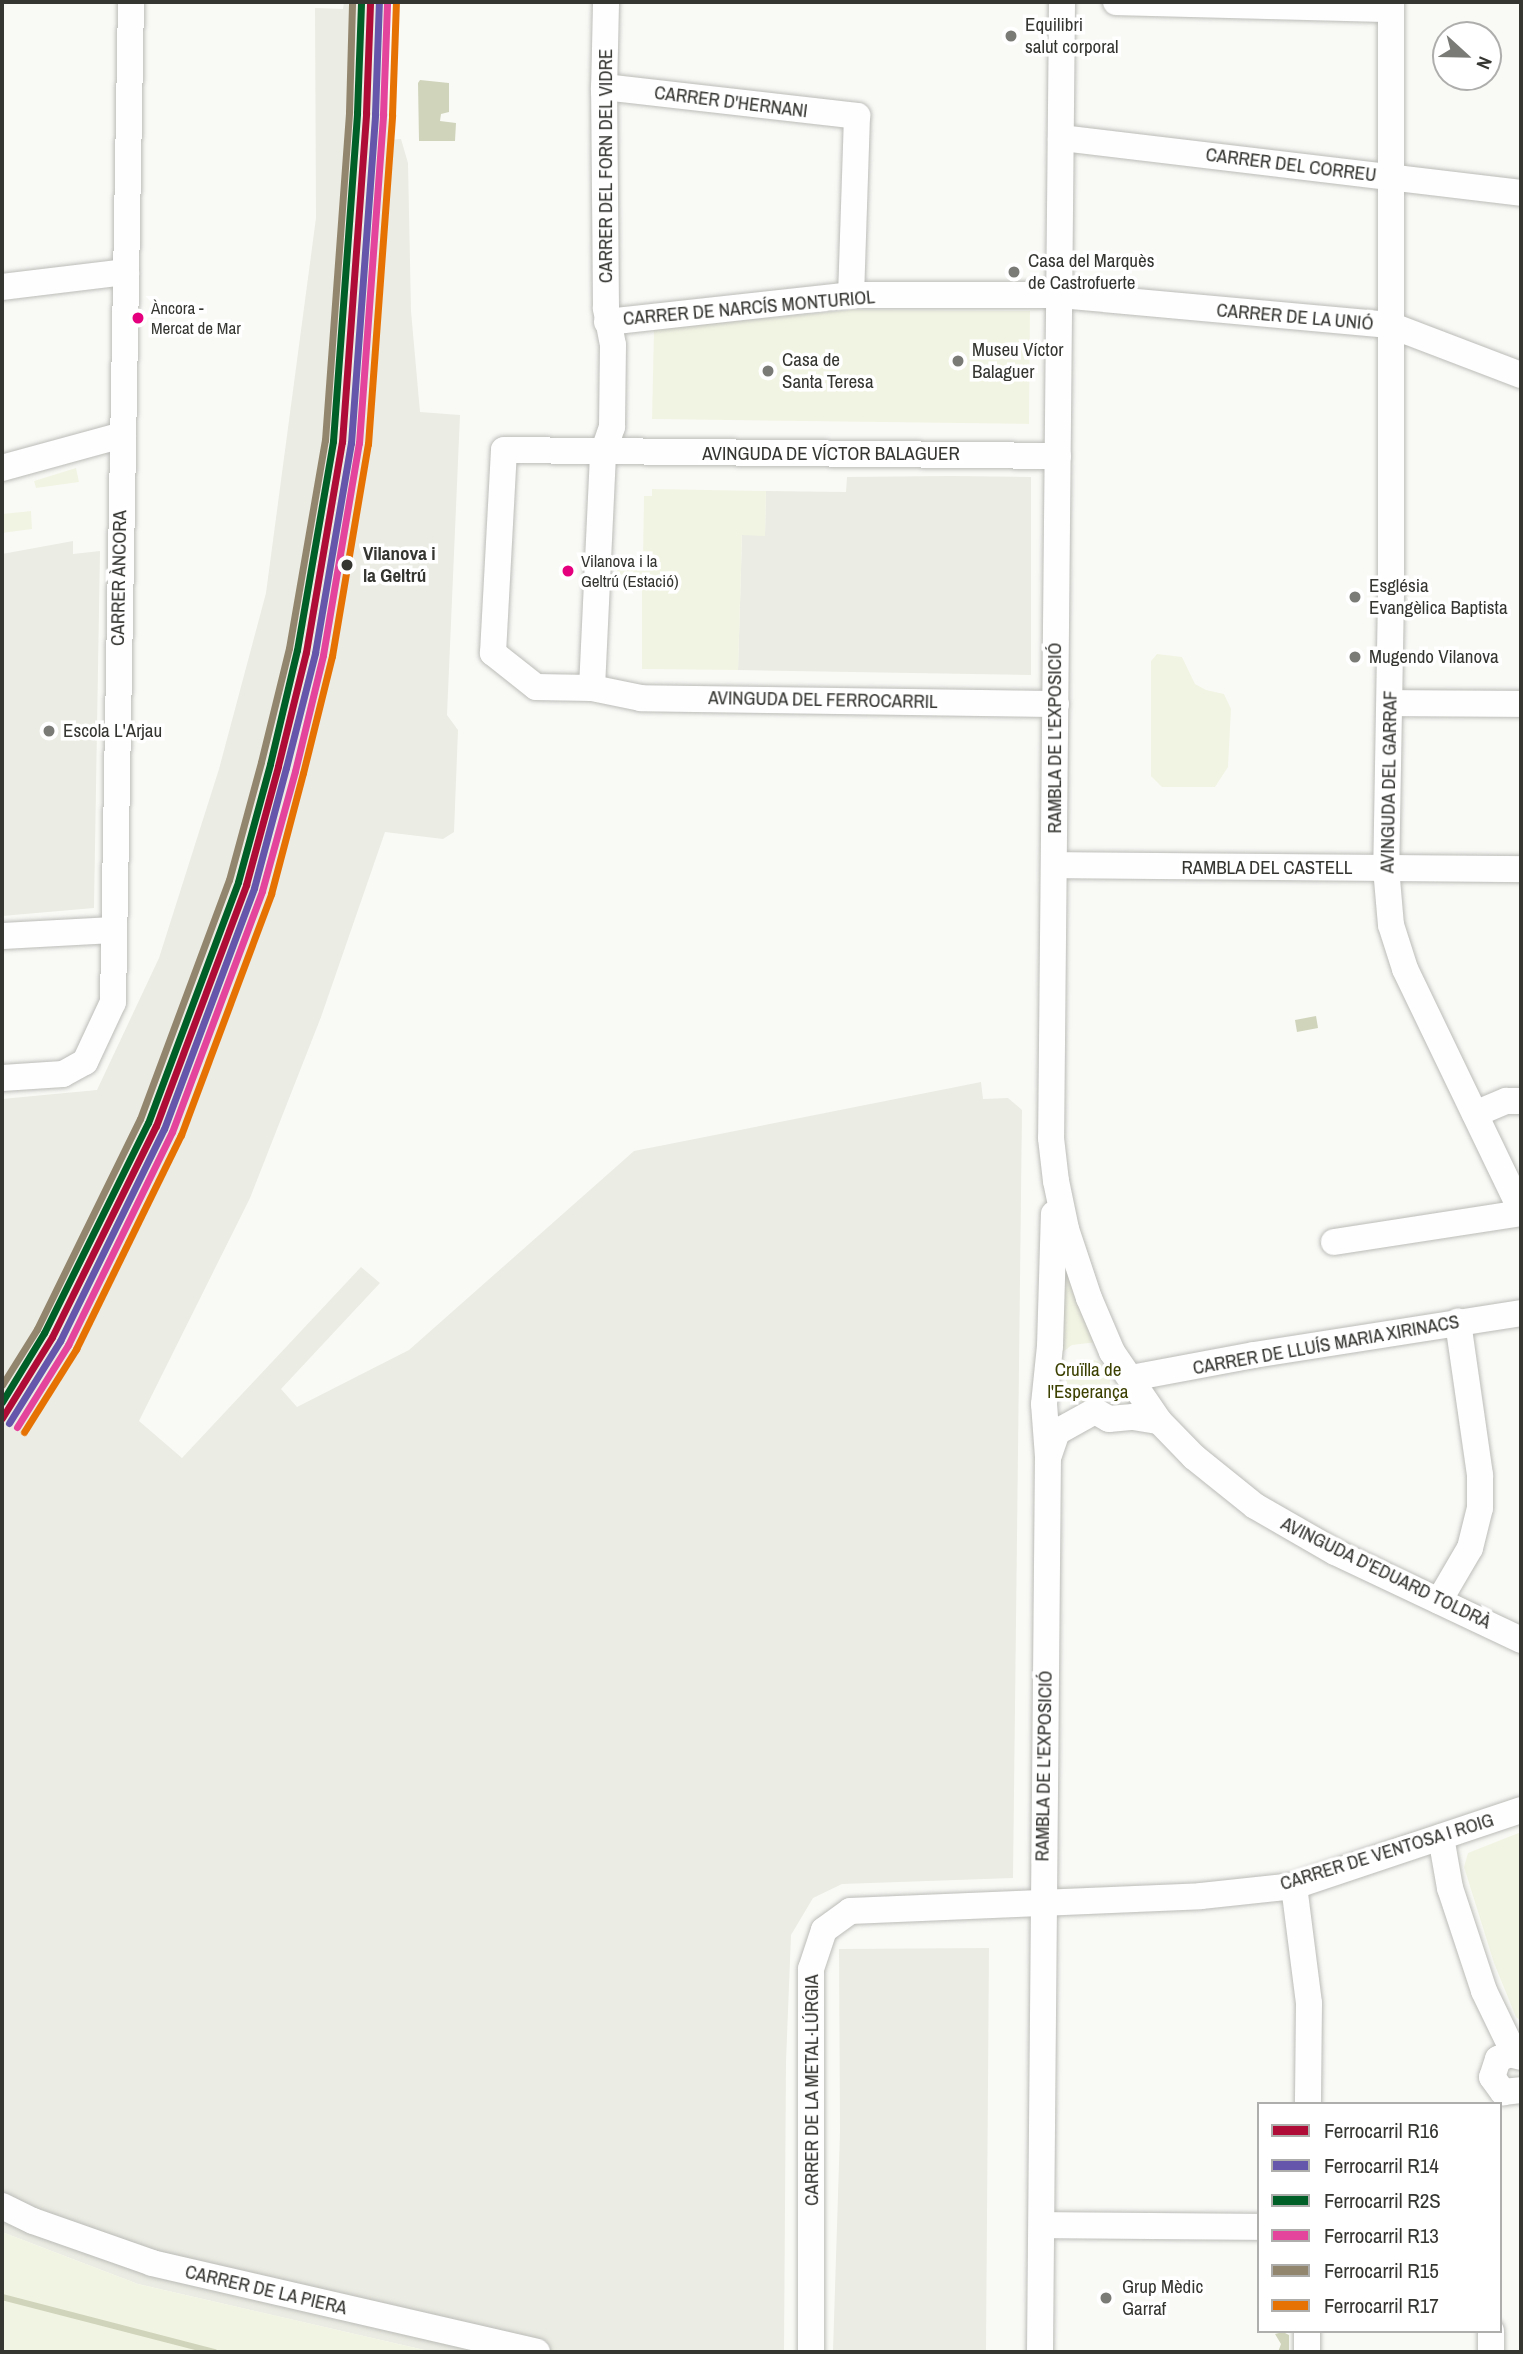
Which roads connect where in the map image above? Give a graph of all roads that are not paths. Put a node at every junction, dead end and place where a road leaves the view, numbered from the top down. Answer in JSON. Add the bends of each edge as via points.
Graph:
{"nodes":[{"id":1,"x":131,"y":2,"type":"edge"},
{"id":2,"x":606,"y":2,"type":"edge"},
{"id":3,"x":1062,"y":2,"type":"edge"},
{"id":4,"x":1116,"y":2,"type":"edge"},
{"id":5,"x":1391,"y":6,"type":"edge"},
{"id":6,"x":604,"y":87,"type":"junction"},
{"id":7,"x":1061,"y":138,"type":"junction"},
{"id":8,"x":1390,"y":177,"type":"junction"},
{"id":9,"x":1521,"y":193,"type":"edge"},
{"id":10,"x":126,"y":272,"type":"junction"},
{"id":11,"x":2,"y":287,"type":"edge"},
{"id":12,"x":851,"y":295,"type":"junction"},
{"id":13,"x":1060,"y":295,"type":"junction"},
{"id":14,"x":607,"y":322,"type":"junction"},
{"id":15,"x":1390,"y":325,"type":"junction"},
{"id":16,"x":1521,"y":375,"type":"edge"},
{"id":17,"x":123,"y":435,"type":"junction"},
{"id":18,"x":603,"y":453,"type":"junction"},
{"id":19,"x":1058,"y":456,"type":"junction"},
{"id":20,"x":2,"y":468,"type":"edge"},
{"id":21,"x":536,"y":687,"type":"joint"},
{"id":22,"x":592,"y":688,"type":"junction"},
{"id":23,"x":1390,"y":703,"type":"junction"},
{"id":24,"x":1056,"y":704,"type":"junction"},
{"id":25,"x":1521,"y":704,"type":"edge"},
{"id":26,"x":1054,"y":865,"type":"junction"},
{"id":27,"x":1386,"y":868,"type":"junction"},
{"id":28,"x":1521,"y":869,"type":"edge"},
{"id":29,"x":114,"y":930,"type":"junction"},
{"id":30,"x":2,"y":936,"type":"edge"},
{"id":31,"x":2,"y":1078,"type":"edge"},
{"id":32,"x":1521,"y":1101,"type":"edge"},
{"id":33,"x":1475,"y":1114,"type":"junction"},
{"id":34,"x":1056,"y":1181,"type":"junction"},
{"id":35,"x":1521,"y":1212,"type":"edge"},
{"id":36,"x":1334,"y":1242,"type":"dead end"},
{"id":37,"x":1521,"y":1313,"type":"edge"},
{"id":38,"x":1458,"y":1322,"type":"junction"},
{"id":39,"x":1131,"y":1378,"type":"junction"},
{"id":40,"x":1158,"y":1421,"type":"junction"},
{"id":41,"x":1048,"y":1457,"type":"junction"},
{"id":42,"x":1439,"y":1601,"type":"junction"},
{"id":43,"x":1521,"y":1640,"type":"edge"},
{"id":44,"x":1521,"y":1810,"type":"edge"},
{"id":45,"x":1441,"y":1838,"type":"junction"},
{"id":46,"x":1294,"y":1886,"type":"junction"},
{"id":47,"x":1043,"y":1900,"type":"junction"},
{"id":48,"x":1512,"y":2077,"type":"edge"},
{"id":49,"x":1308,"y":2102,"type":"edge"},
{"id":50,"x":2,"y":2206,"type":"edge"},
{"id":51,"x":1043,"y":2225,"type":"junction"},
{"id":52,"x":1257,"y":2227,"type":"edge"},
{"id":53,"x":1307,"y":2333,"type":"edge"},
{"id":54,"x":1491,"y":2333,"type":"edge"},
{"id":55,"x":537,"y":2352,"type":"edge"},
{"id":56,"x":811,"y":2352,"type":"edge"},
{"id":57,"x":1040,"y":2352,"type":"edge"},
{"id":58,"x":1307,"y":2352,"type":"edge"},
{"id":59,"x":1491,"y":2352,"type":"edge"}],
"edges":[{"from":1,"to":10,"type":"street","name":"CARRER ÀNCORA"},
{"from":2,"to":6,"type":"street","name":"CARRER DEL FORN DEL VIDRE"},
{"from":3,"to":7,"type":"street","name":"RAMBLA DE L'EXPOSICIÓ"},
{"from":4,"to":5,"type":"street"},
{"from":5,"to":8,"type":"street","name":"AVINGUDA DEL GARRAF"},
{"from":6,"to":12,"type":"street","name":"CARRER D'HERNANI","via":[[858,116]]},
{"from":6,"to":14,"type":"street","name":"CARRER DEL FORN DEL VIDRE"},
{"from":7,"to":8,"type":"street","name":"CARRER DEL CORREU"},
{"from":7,"to":13,"type":"street","name":"RAMBLA DE L'EXPOSICIÓ"},
{"from":8,"to":9,"type":"street","name":"CARRER DEL CORREU"},
{"from":8,"to":15,"type":"street","name":"AVINGUDA DEL GARRAF"},
{"from":10,"to":11,"type":"street"},
{"from":10,"to":17,"type":"street","name":"CARRER ÀNCORA"},
{"from":12,"to":13,"type":"street","name":"CARRER DE NARCÍS MONTURIOL"},
{"from":12,"to":14,"type":"street","name":"CARRER DE NARCÍS MONTURIOL"},
{"from":13,"to":15,"type":"street","name":"CARRER DE LA UNIÓ"},
{"from":13,"to":19,"type":"street","name":"RAMBLA DE L'EXPOSICIÓ"},
{"from":14,"to":18,"type":"street","name":"CARRER DEL FORN DEL VIDRE","via":[[613,345],[612,427]]},
{"from":15,"to":16,"type":"street","name":"CARRER DE LA UNIÓ"},
{"from":15,"to":23,"type":"street","name":"AVINGUDA DEL GARRAF"},
{"from":17,"to":20,"type":"street"},
{"from":17,"to":29,"type":"street","name":"CARRER ÀNCORA"},
{"from":18,"to":19,"type":"street","name":"AVINGUDA DE VÍCTOR BALAGUER"},
{"from":18,"to":21,"type":"street","name":"AVINGUDA DE VÍCTOR BALAGUER","via":[[504,450],[493,653]]},
{"from":18,"to":22,"type":"street","name":"CARRER DEL FORN DEL VIDRE"},
{"from":19,"to":24,"type":"street","name":"RAMBLA DE L'EXPOSICIÓ"},
{"from":21,"to":22,"type":"street","name":"AVINGUDA DEL FERROCARRIL"},
{"from":22,"to":24,"type":"street","name":"AVINGUDA DEL FERROCARRIL","via":[[641,698]]},
{"from":23,"to":25,"type":"street"},
{"from":23,"to":27,"type":"street","name":"AVINGUDA DEL GARRAF"},
{"from":24,"to":26,"type":"street","name":"RAMBLA DE L'EXPOSICIÓ"},
{"from":26,"to":27,"type":"street","name":"RAMBLA DEL CASTELL"},
{"from":26,"to":34,"type":"street","name":"RAMBLA DE L'EXPOSICIÓ","via":[[1051,1138]]},
{"from":27,"to":28,"type":"street","name":"RAMBLA DEL CASTELL"},
{"from":27,"to":33,"type":"street","name":"AVINGUDA DEL GARRAF","via":[[1391,925],[1405,969]]},
{"from":29,"to":30,"type":"street"},
{"from":29,"to":31,"type":"street","name":"CARRER ÀNCORA","via":[[113,1002],[85,1062],[63,1074]]},
{"from":32,"to":33,"type":"street","via":[[1506,1101]]},
{"from":33,"to":35,"type":"street","name":"AVINGUDA DEL GARRAF"},
{"from":34,"to":39,"type":"street","name":"RAMBLA DE L'EXPOSICIÓ","via":[[1088,1298],[1112,1352]]},
{"from":34,"to":41,"type":"street","name":"RAMBLA DE L'EXPOSICIÓ","via":[[1044,1404]]},
{"from":35,"to":36,"type":"street"},
{"from":37,"to":38,"type":"street","name":"CARRER DE LLUÍS MARIA XIRINACS"},
{"from":38,"to":39,"type":"street","name":"CARRER DE LLUÍS MARIA XIRINACS"},
{"from":38,"to":42,"type":"street","via":[[1480,1475],[1480,1508],[1470,1548]]},
{"from":39,"to":40,"type":"street","name":"AVINGUDA D'EDUARD TOLDRÀ"},
{"from":40,"to":41,"type":"street","via":[[1109,1419],[1095,1411],[1057,1432]]},
{"from":40,"to":42,"type":"street","name":"AVINGUDA D'EDUARD TOLDRÀ","via":[[1255,1506],[1335,1552]]},
{"from":41,"to":47,"type":"street","name":"RAMBLA DE L'EXPOSICIÓ"},
{"from":42,"to":43,"type":"street","name":"AVINGUDA D'EDUARD TOLDRÀ"},
{"from":44,"to":45,"type":"street","name":"CARRER DE VENTOSA I ROIG"},
{"from":45,"to":46,"type":"street","name":"CARRER DE VENTOSA I ROIG"},
{"from":45,"to":48,"type":"street","via":[[1450,1888]]},
{"from":46,"to":47,"type":"street","name":"CARRER DE VENTOSA I ROIG","via":[[1201,1896]]},
{"from":46,"to":49,"type":"street","via":[[1309,2003]]},
{"from":47,"to":51,"type":"street","name":"RAMBLA DE L'EXPOSICIÓ"},
{"from":47,"to":56,"type":"street","name":"CARRER DE LA METAL·LÚRGIA","via":[[850,1910],[824,1930],[811,1969]]},
{"from":50,"to":55,"type":"street","name":"CARRER DE LA PIERA","via":[[152,2263]]},
{"from":51,"to":52,"type":"street"},
{"from":51,"to":57,"type":"street","name":"RAMBLA DE L'EXPOSICIÓ"},
{"from":53,"to":58,"type":"street"},
{"from":54,"to":59,"type":"street"}]}
